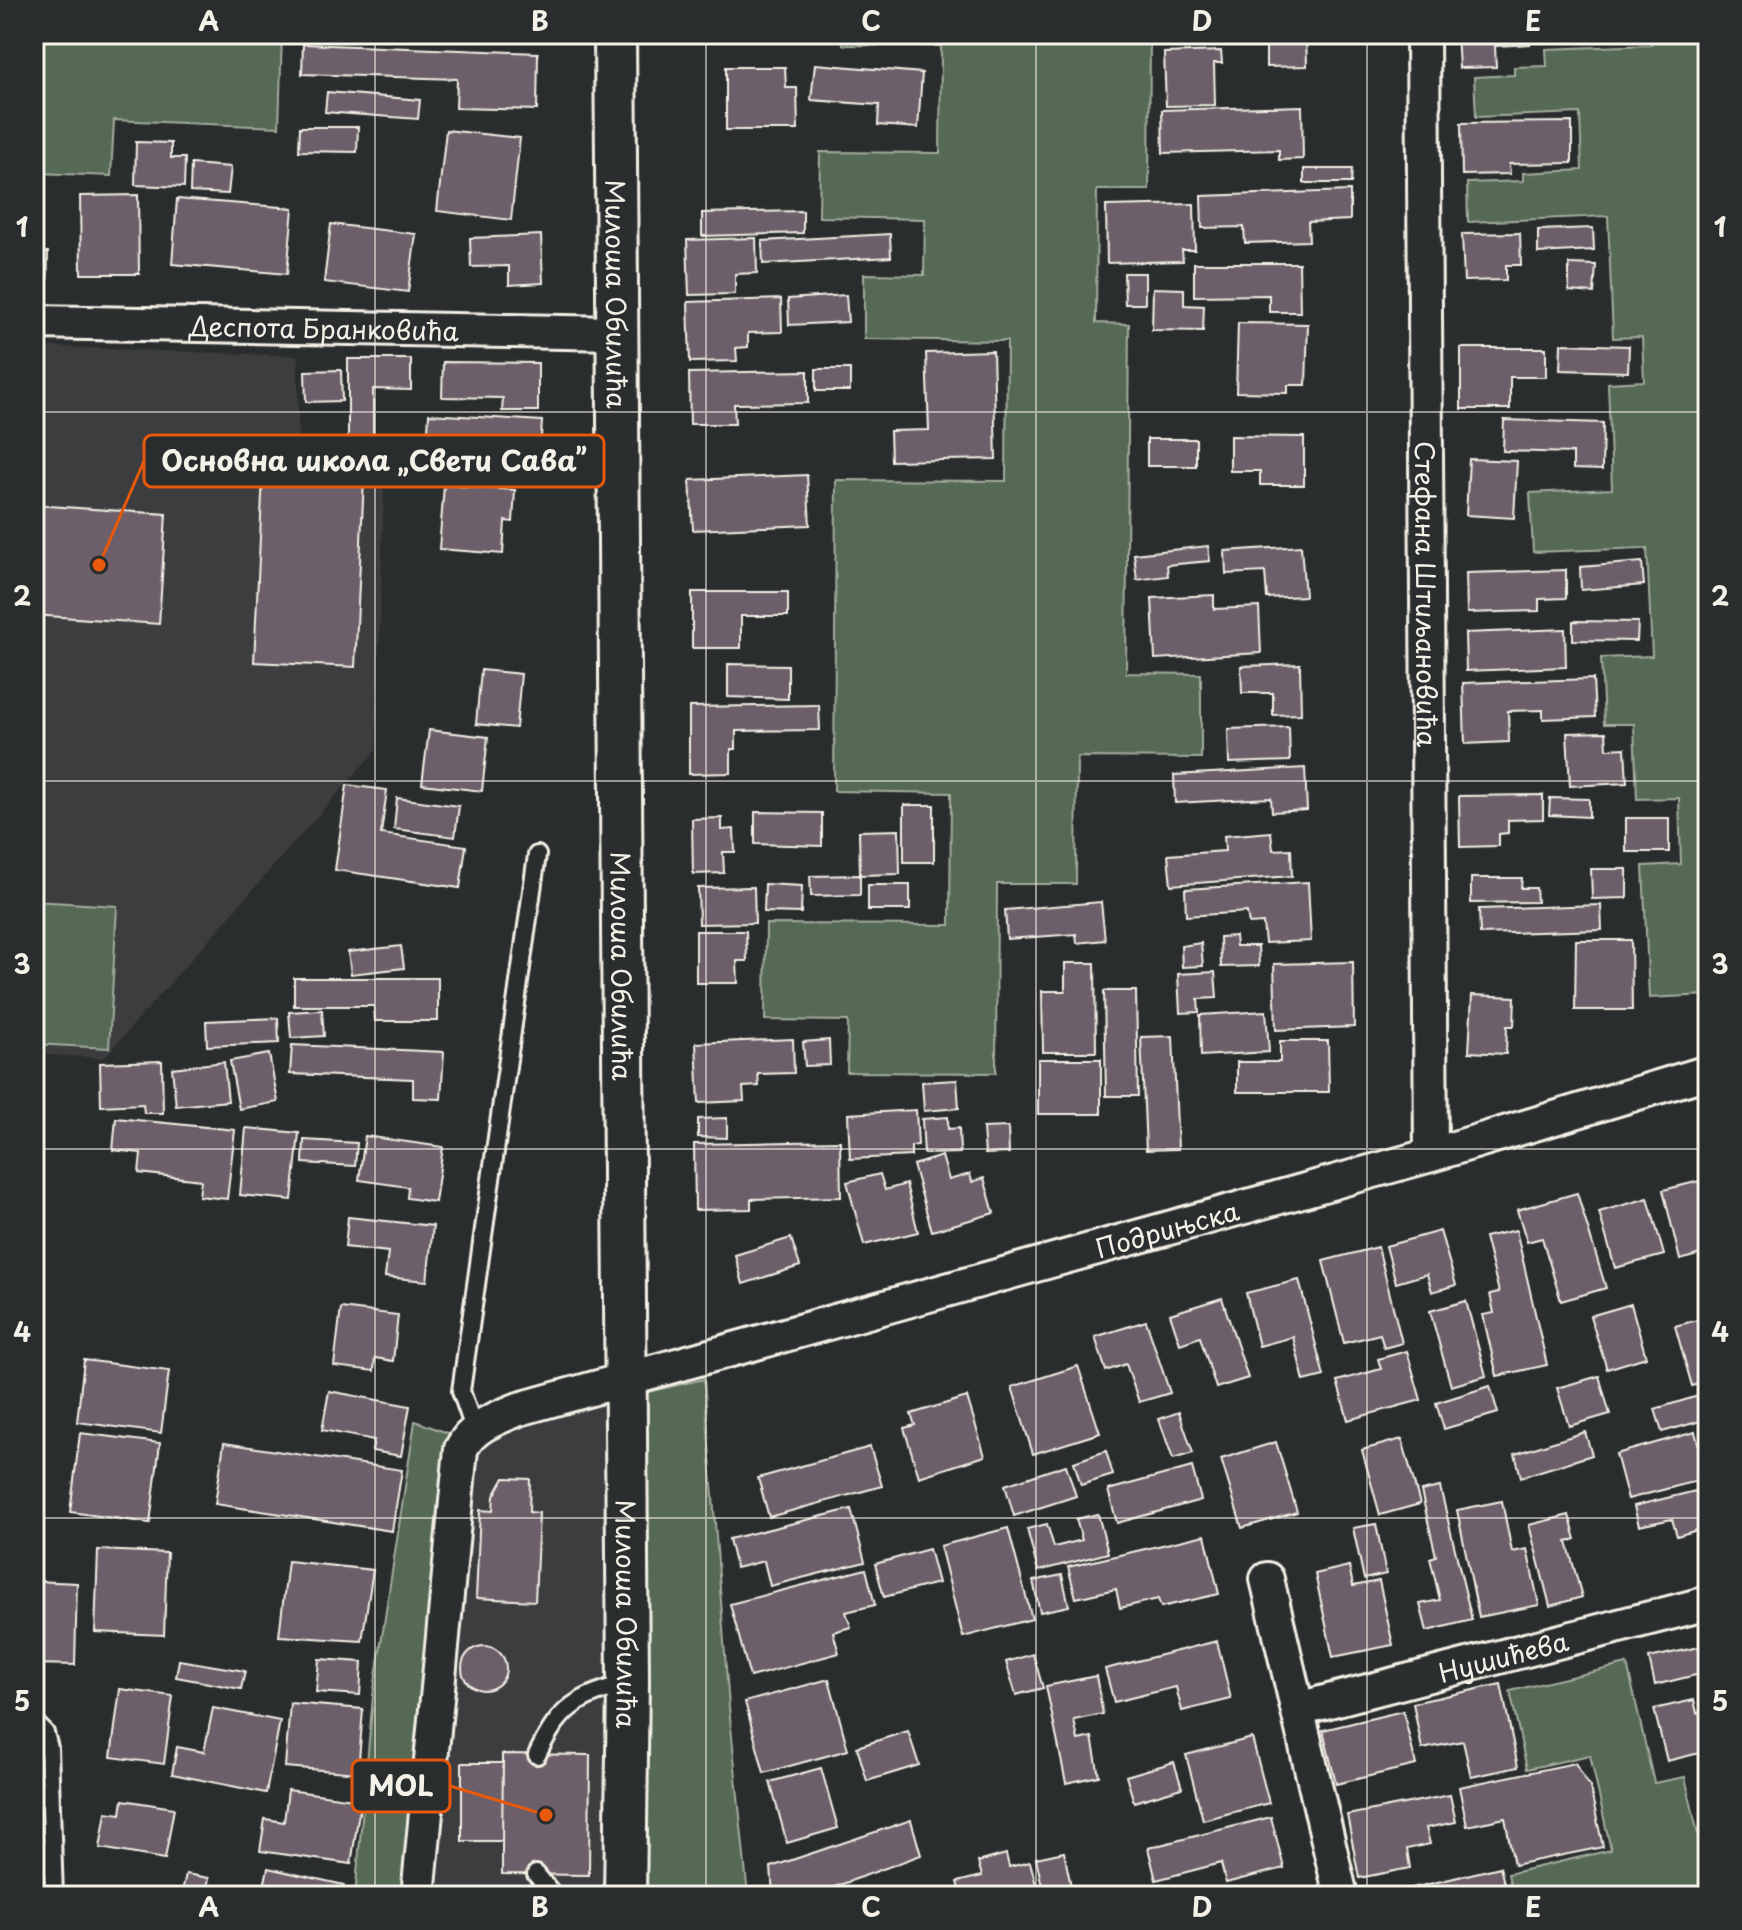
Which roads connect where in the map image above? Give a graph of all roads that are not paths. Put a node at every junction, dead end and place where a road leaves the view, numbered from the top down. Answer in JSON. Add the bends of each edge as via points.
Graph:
{"nodes":[{"id":1,"x":615,"y":34,"type":"edge"},
{"id":2,"x":1423,"y":34,"type":"edge"},
{"id":3,"x":34,"y":322,"type":"edge"},
{"id":4,"x":616,"y":333,"type":"junction"},
{"id":5,"x":537,"y":855,"type":"dead end"},
{"id":6,"x":1708,"y":1072,"type":"edge"},
{"id":7,"x":1431,"y":1155,"type":"junction"},
{"id":8,"x":626,"y":1380,"type":"junction"},
{"id":9,"x":479,"y":1428,"type":"junction"},
{"id":10,"x":1267,"y":1579,"type":"dead end"},
{"id":11,"x":1708,"y":1603,"type":"edge"},
{"id":12,"x":628,"y":1682,"type":"junction"},
{"id":13,"x":1298,"y":1709,"type":"junction"},
{"id":14,"x":34,"y":1722,"type":"edge"},
{"id":15,"x":537,"y":1755,"type":"dead end"},
{"id":16,"x":536,"y":1874,"type":"dead end"},
{"id":17,"x":54,"y":1896,"type":"edge"},
{"id":18,"x":418,"y":1896,"type":"edge"},
{"id":19,"x":554,"y":1896,"type":"edge"},
{"id":20,"x":625,"y":1896,"type":"edge"},
{"id":21,"x":1341,"y":1896,"type":"edge"}],
"edges":[{"from":1,"to":4,"type":"street","name":"Милоша Обилића"},
{"from":2,"to":7,"type":"street","name":"Стефана Штиљановића"},
{"from":3,"to":4,"type":"street","name":"Деспота Бранковића"},
{"from":4,"to":8,"type":"street","name":"Милоша Обилића"},
{"from":5,"to":9,"type":"lane","via":[[461,1391]]},
{"from":6,"to":7,"type":"street","name":"Подрињска"},
{"from":7,"to":8,"type":"street","name":"Подрињска"},
{"from":8,"to":9,"type":"street","name":"Подрињска","via":[[519,1409]]},
{"from":8,"to":12,"type":"street","name":"Милоша Обилића"},
{"from":9,"to":18,"type":"street","via":[[461,1449]]},
{"from":10,"to":13,"type":"street"},
{"from":11,"to":13,"type":"street","name":"Нушићева"},
{"from":12,"to":15,"type":"lane","via":[[580,1699],[552,1724]]},
{"from":12,"to":20,"type":"street","name":"Милоша Обилића"},
{"from":13,"to":21,"type":"street"},
{"from":14,"to":17,"type":"lane","via":[[45,1733],[49,1748]]},
{"from":16,"to":19,"type":"lane"}]}
